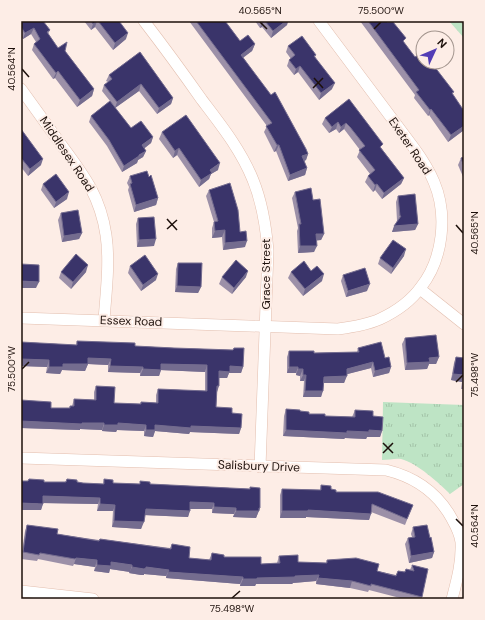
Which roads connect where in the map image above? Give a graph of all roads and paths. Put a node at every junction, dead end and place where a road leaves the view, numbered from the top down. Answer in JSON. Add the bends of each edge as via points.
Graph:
{"nodes":[{"id":1,"x":144,"y":21,"type":"edge"},
{"id":2,"x":319,"y":21,"type":"edge"},
{"id":3,"x":21,"y":89,"type":"edge"},
{"id":4,"x":420,"y":289,"type":"junction"},
{"id":5,"x":21,"y":318,"type":"edge"},
{"id":6,"x":104,"y":320,"type":"junction"},
{"id":7,"x":464,"y":324,"type":"edge"},
{"id":8,"x":241,"y":326,"type":"joint"},
{"id":9,"x":265,"y":327,"type":"junction"},
{"id":10,"x":21,"y":458,"type":"edge"},
{"id":11,"x":260,"y":467,"type":"junction"},
{"id":12,"x":462,"y":540,"type":"edge"},
{"id":13,"x":21,"y":590,"type":"edge"},
{"id":14,"x":92,"y":599,"type":"edge"},
{"id":15,"x":452,"y":599,"type":"edge"}],
"edges":[{"from":1,"to":9,"type":"street","name":"Grace Street","via":[[230,136],[253,181],[266,229],[268,251]]},
{"from":2,"to":4,"type":"street","name":"Exeter Road","via":[[414,148],[435,183],[442,218],[439,248],[433,266]]},
{"from":3,"to":6,"type":"street","name":"Middlesex Road","via":[[87,180],[103,217],[107,256]]},
{"from":4,"to":7,"type":"street"},
{"from":4,"to":9,"type":"street","name":"Exeter Road","via":[[394,311],[364,325],[338,329]]},
{"from":5,"to":6,"type":"street","name":"Essex Road"},
{"from":6,"to":8,"type":"street","name":"Essex Road"},
{"from":8,"to":9,"type":"street","name":"Exeter Road"},
{"from":9,"to":11,"type":"street","name":"Grace Street"},
{"from":10,"to":11,"type":"street","name":"Salisbury Drive"},
{"from":11,"to":12,"type":"street","name":"Salisbury Drive","via":[[396,472],[411,478],[438,498],[448,510]]},
{"from":12,"to":15,"type":"street","via":[[460,564]]},
{"from":13,"to":14,"type":"street"}]}
